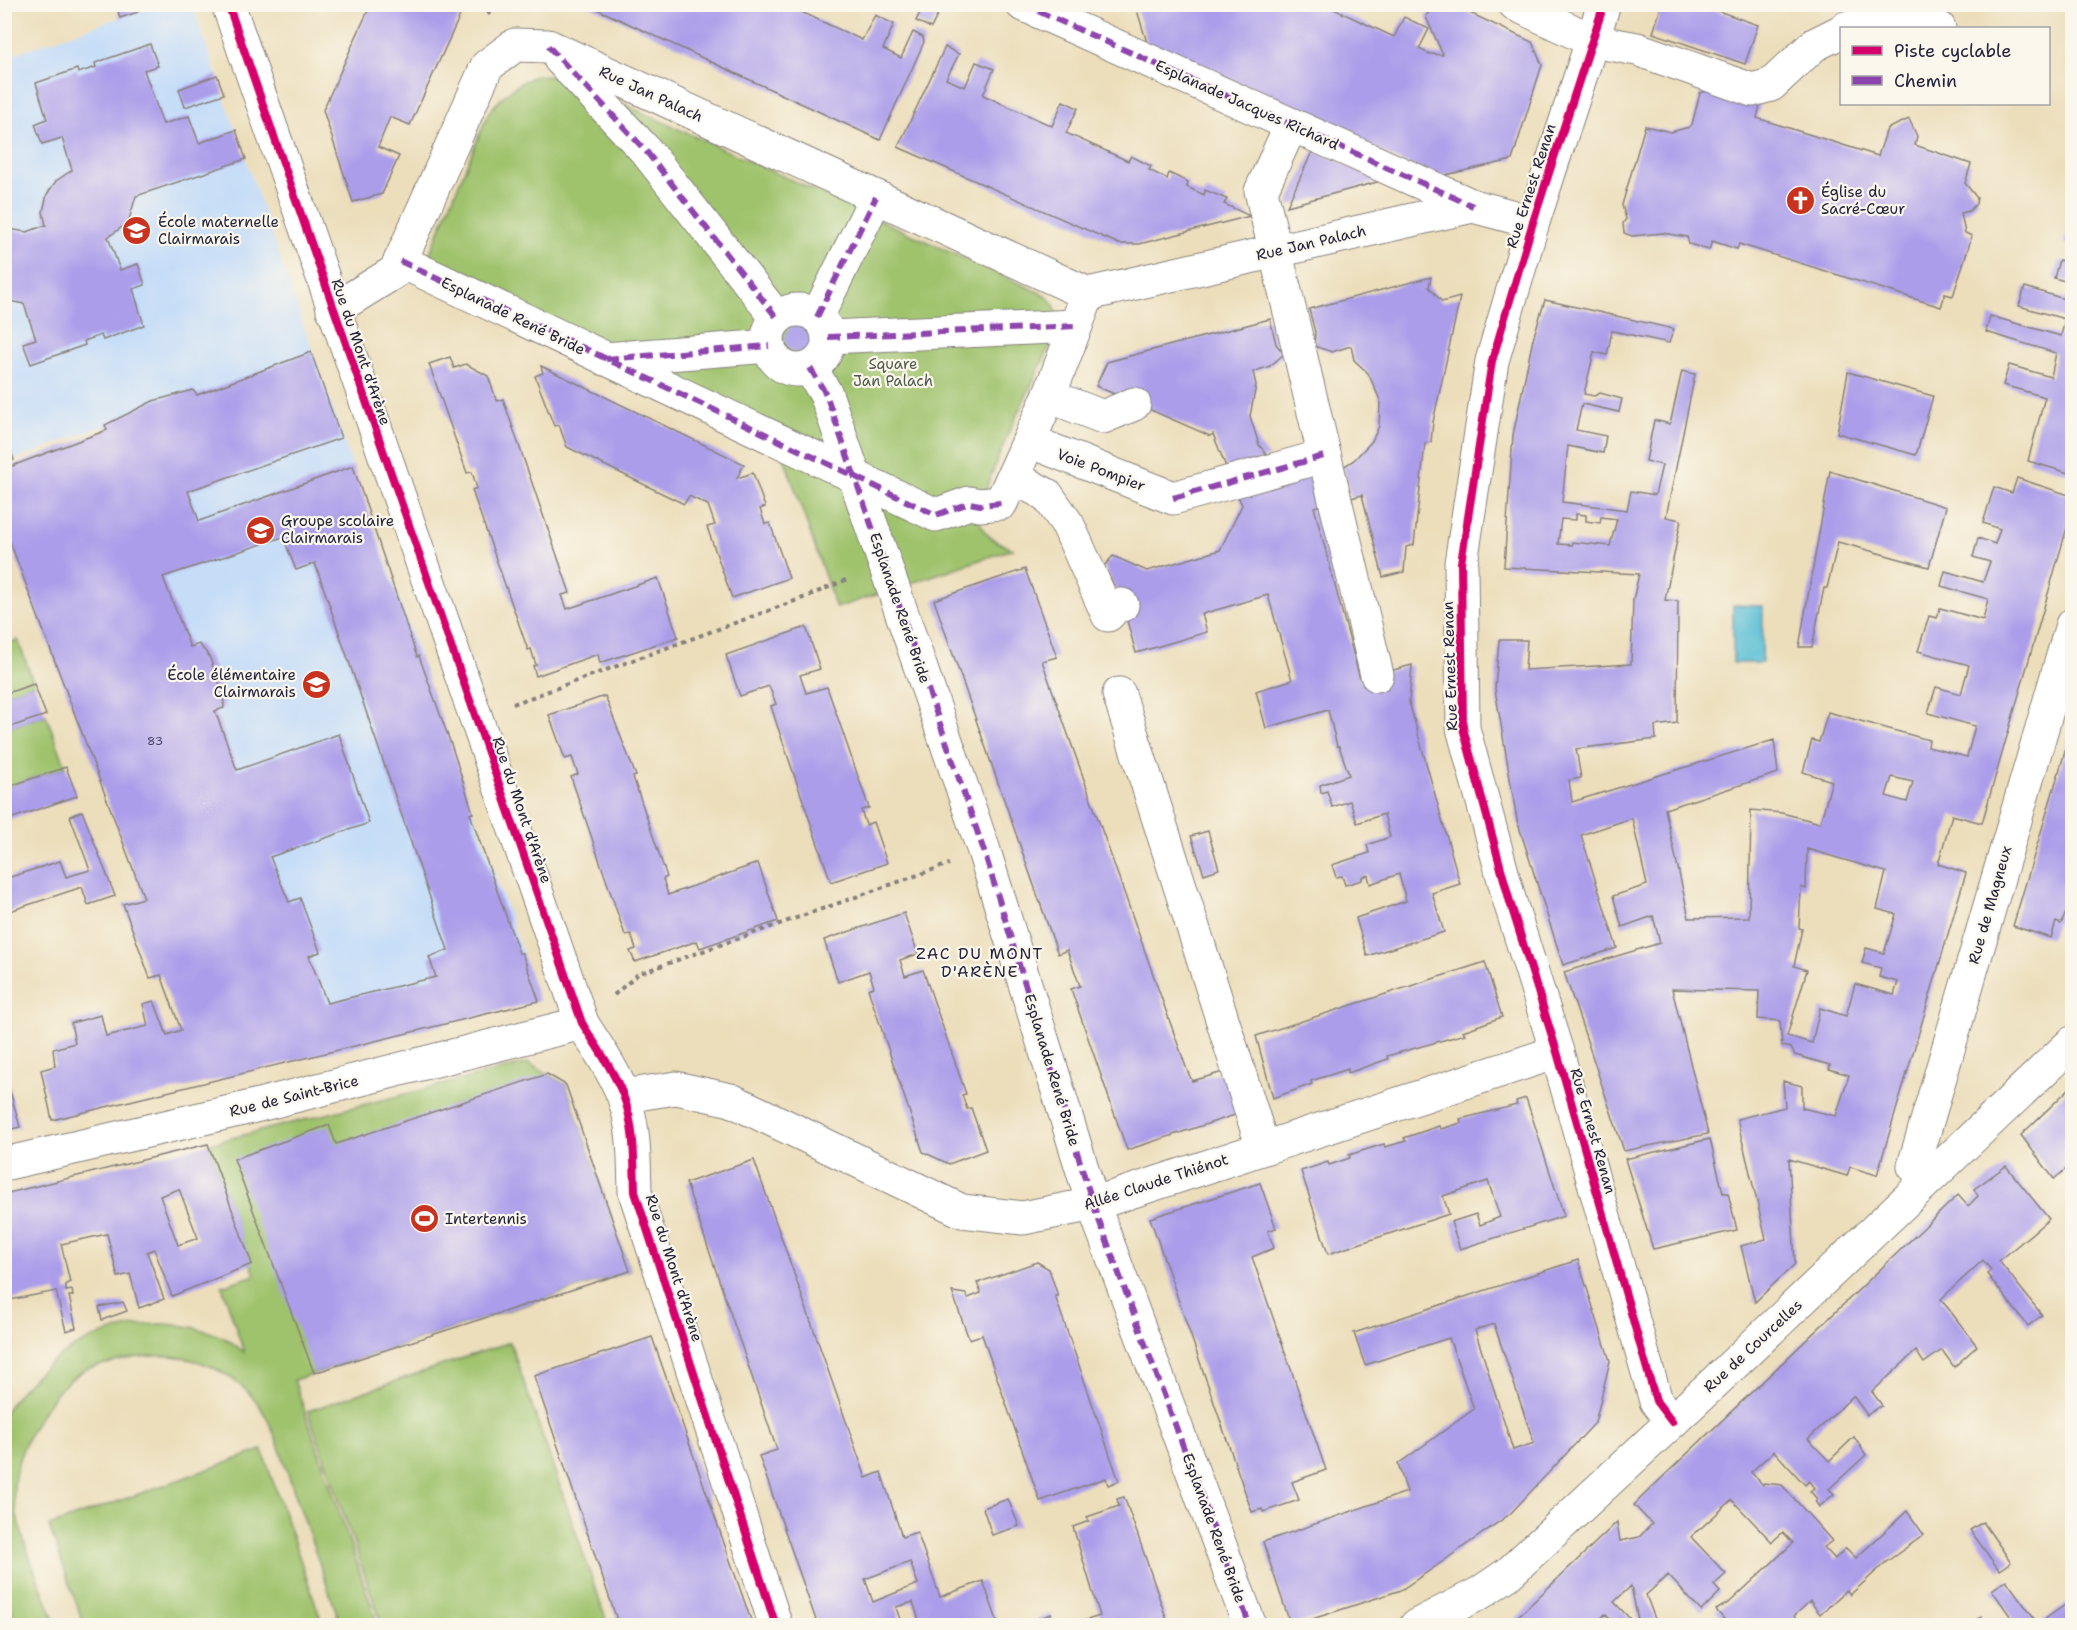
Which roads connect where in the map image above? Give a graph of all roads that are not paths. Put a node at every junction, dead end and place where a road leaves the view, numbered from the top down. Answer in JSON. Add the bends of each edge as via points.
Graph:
{"nodes":[{"id":1,"x":228,"y":4,"type":"edge"},
{"id":2,"x":1022,"y":4,"type":"edge"},
{"id":3,"x":1515,"y":4,"type":"edge"},
{"id":4,"x":1605,"y":4,"type":"edge"},
{"id":5,"x":1851,"y":27,"type":"edge"},
{"id":6,"x":1935,"y":27,"type":"edge"},
{"id":7,"x":1840,"y":32,"type":"edge"},
{"id":8,"x":1593,"y":41,"type":"junction"},
{"id":9,"x":548,"y":46,"type":"junction"},
{"id":10,"x":1291,"y":125,"type":"junction"},
{"id":11,"x":876,"y":197,"type":"junction"},
{"id":12,"x":1473,"y":206,"type":"junction"},
{"id":13,"x":1533,"y":222,"type":"junction"},
{"id":14,"x":1275,"y":251,"type":"junction"},
{"id":15,"x":400,"y":261,"type":"junction"},
{"id":16,"x":1088,"y":294,"type":"junction"},
{"id":17,"x":333,"y":310,"type":"junction"},
{"id":18,"x":1076,"y":326,"type":"junction"},
{"id":19,"x":823,"y":327,"type":"junction"},
{"id":20,"x":773,"y":332,"type":"junction"},
{"id":21,"x":603,"y":359,"type":"junction"},
{"id":22,"x":810,"y":368,"type":"junction"},
{"id":23,"x":1050,"y":396,"type":"junction"},
{"id":24,"x":1134,"y":404,"type":"dead end"},
{"id":25,"x":1029,"y":441,"type":"junction"},
{"id":26,"x":1324,"y":456,"type":"junction"},
{"id":27,"x":855,"y":476,"type":"junction"},
{"id":28,"x":1013,"y":497,"type":"junction"},
{"id":29,"x":1122,"y":605,"type":"dead end"},
{"id":30,"x":2073,"y":625,"type":"edge"},
{"id":31,"x":1377,"y":675,"type":"dead end"},
{"id":32,"x":1119,"y":694,"type":"dead end"},
{"id":33,"x":582,"y":1023,"type":"junction"},
{"id":34,"x":2073,"y":1043,"type":"edge"},
{"id":35,"x":1557,"y":1052,"type":"junction"},
{"id":36,"x":624,"y":1096,"type":"junction"},
{"id":37,"x":1263,"y":1148,"type":"junction"},
{"id":38,"x":4,"y":1164,"type":"edge"},
{"id":39,"x":1927,"y":1180,"type":"junction"},
{"id":40,"x":1093,"y":1204,"type":"junction"},
{"id":41,"x":1672,"y":1422,"type":"junction"},
{"id":42,"x":776,"y":1626,"type":"edge"},
{"id":43,"x":1250,"y":1626,"type":"edge"},
{"id":44,"x":1416,"y":1626,"type":"edge"}],
"edges":[{"from":1,"to":17,"type":"street","name":"Rue du Mont d'Arène"},
{"from":2,"to":10,"type":"street","name":"Esplanade Jacques Richard"},
{"from":3,"to":8,"type":"street"},
{"from":4,"to":8,"type":"street","name":"Rue Ernest Renan"},
{"from":5,"to":6,"type":"street","via":[[1907,20]]},
{"from":7,"to":8,"type":"street","via":[[1814,45],[1771,85],[1752,90],[1637,49]]},
{"from":8,"to":13,"type":"street","name":"Rue Ernest Renan"},
{"from":9,"to":11,"type":"street","name":"Rue Jan Palach"},
{"from":9,"to":15,"type":"street","name":"Rue Jan Palach","via":[[515,45],[487,66]]},
{"from":9,"to":20,"type":"street","via":[[646,151]]},
{"from":10,"to":12,"type":"street","name":"Esplanade Jacques Richard"},
{"from":10,"to":14,"type":"street","via":[[1261,191]]},
{"from":11,"to":16,"type":"street","name":"Rue Jan Palach"},
{"from":11,"to":19,"type":"street"},
{"from":12,"to":13,"type":"street","name":"Rue Jan Palach"},
{"from":12,"to":14,"type":"street","name":"Rue Jan Palach"},
{"from":13,"to":35,"type":"street","name":"Rue Ernest Renan","via":[[1492,361],[1461,562],[1463,728],[1510,902]]},
{"from":14,"to":16,"type":"street","name":"Rue Jan Palach"},
{"from":14,"to":26,"type":"street"},
{"from":15,"to":17,"type":"street","name":"Rue Jan Palach","via":[[396,270]]},
{"from":15,"to":21,"type":"street","name":"Esplanade René Bride"},
{"from":16,"to":18,"type":"street"},
{"from":17,"to":33,"type":"street","name":"Rue du Mont d'Arène"},
{"from":18,"to":19,"type":"street"},
{"from":18,"to":23,"type":"street"},
{"from":19,"to":20,"type":"street","via":[[809,312],[792,310]]},
{"from":19,"to":22,"type":"street","via":[[824,355]]},
{"from":20,"to":21,"type":"street"},
{"from":20,"to":22,"type":"street","via":[[777,362],[793,370]]},
{"from":21,"to":27,"type":"street","name":"Esplanade René Bride"},
{"from":22,"to":27,"type":"street","name":"Esplanade René Bride","via":[[826,394]]},
{"from":23,"to":24,"type":"street","via":[[1103,417]]},
{"from":23,"to":25,"type":"street"},
{"from":25,"to":26,"type":"street","name":"Voie Pompier","via":[[1173,498]]},
{"from":25,"to":28,"type":"street"},
{"from":26,"to":31,"type":"street"},
{"from":27,"to":28,"type":"street","name":"Esplanade René Bride","via":[[936,515],[969,503],[980,505]]},
{"from":27,"to":40,"type":"street","name":"Esplanade René Bride","via":[[984,851]]},
{"from":28,"to":29,"type":"street","via":[[1047,495],[1068,525],[1108,615]]},
{"from":30,"to":39,"type":"street","name":"Rue de Magneux","via":[[1914,1166]]},
{"from":32,"to":37,"type":"street"},
{"from":33,"to":36,"type":"street","name":"Rue du Mont d'Arène"},
{"from":33,"to":38,"type":"street","name":"Rue de Saint-Brice","via":[[243,1109]]},
{"from":34,"to":39,"type":"street","name":"Rue de Courcelles"},
{"from":35,"to":37,"type":"street","name":"Allée Claude Thiénot"},
{"from":35,"to":41,"type":"street","name":"Rue Ernest Renan","via":[[1656,1401]]},
{"from":36,"to":40,"type":"street","name":"Allée Claude Thiénot","via":[[676,1088],[731,1100],[962,1211],[1023,1218]]},
{"from":36,"to":42,"type":"street","name":"Rue du Mont d'Arène","via":[[633,1135],[635,1192]]},
{"from":37,"to":40,"type":"street","name":"Allée Claude Thiénot"},
{"from":39,"to":41,"type":"street","name":"Rue de Courcelles"},
{"from":40,"to":43,"type":"street","name":"Esplanade René Bride"},
{"from":41,"to":44,"type":"street","name":"Rue de Courcelles","via":[[1508,1574]]}]}
